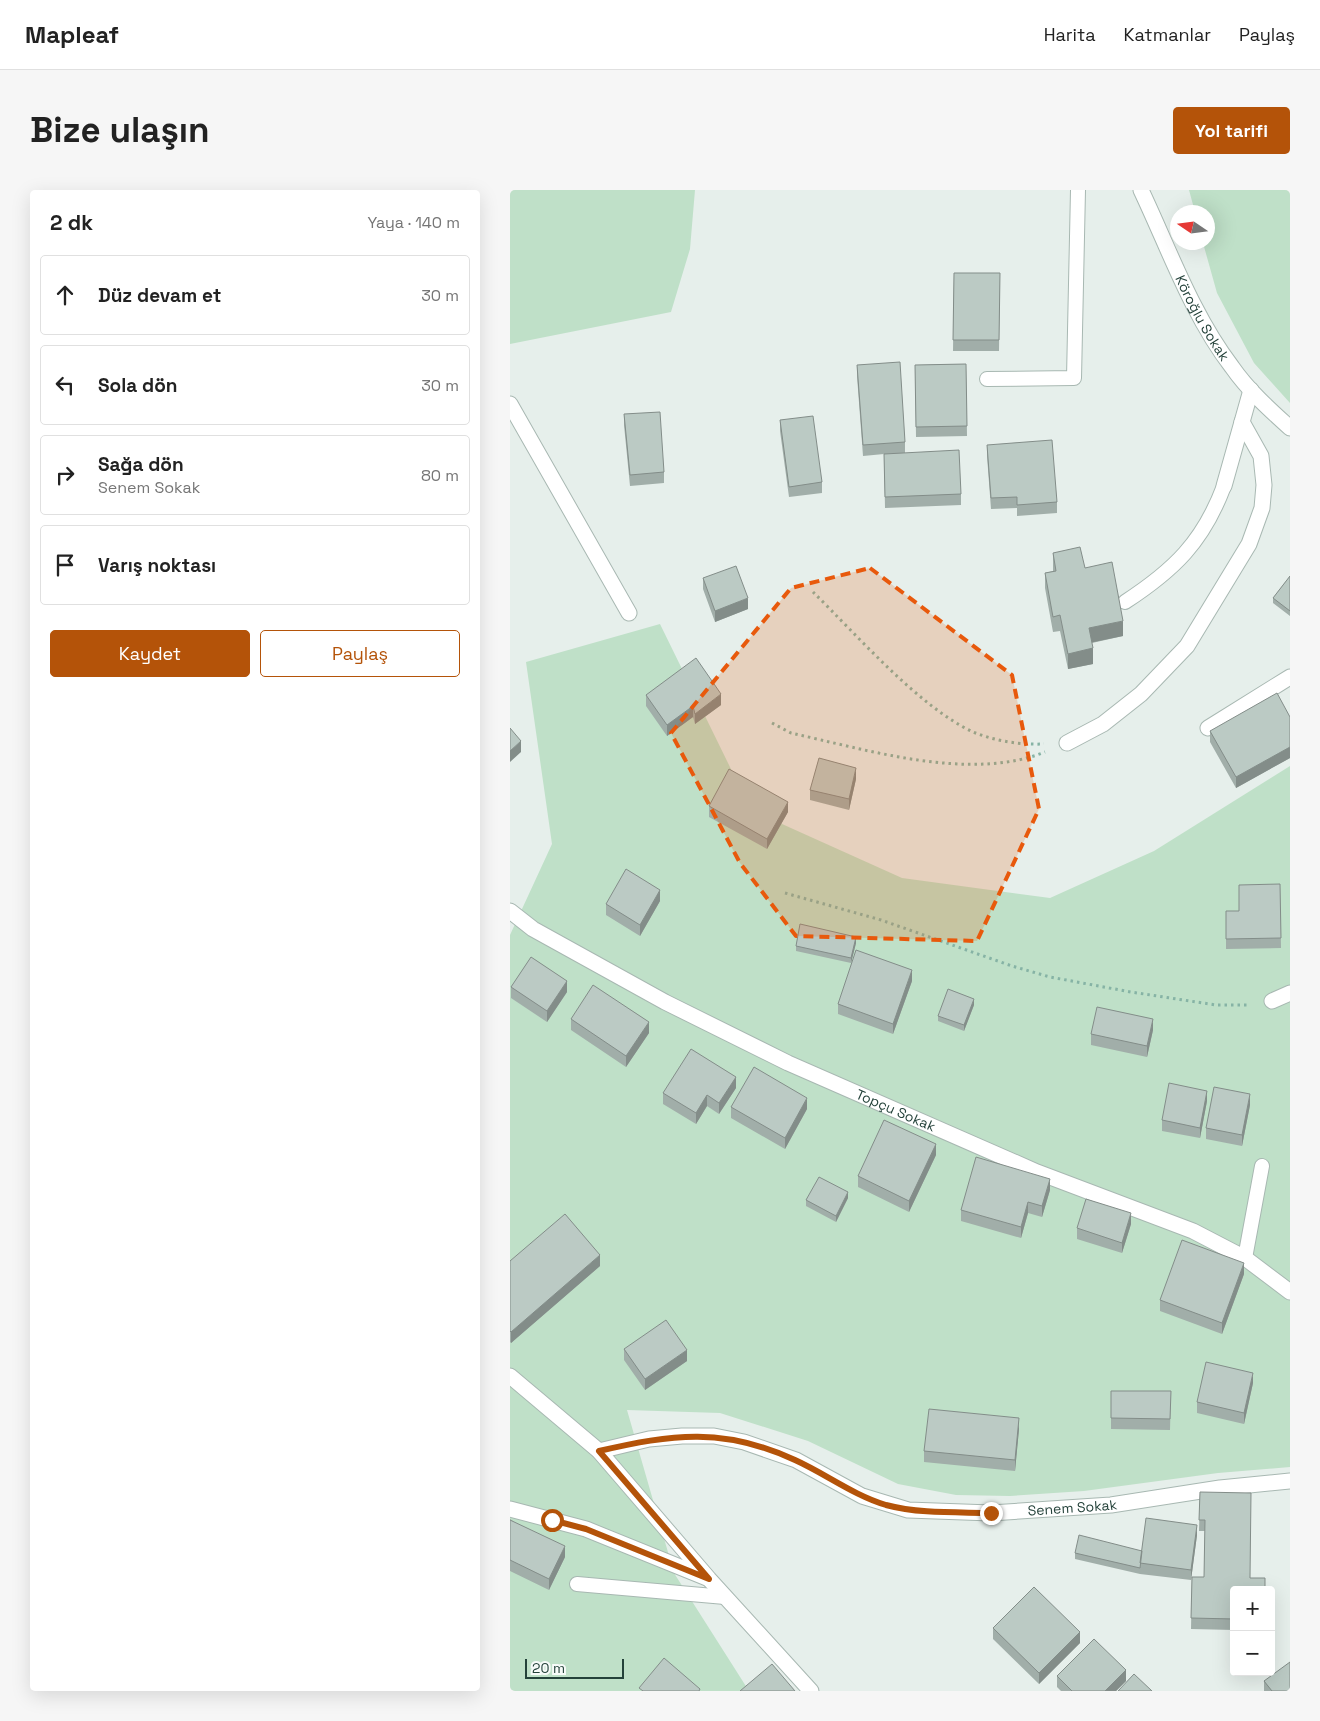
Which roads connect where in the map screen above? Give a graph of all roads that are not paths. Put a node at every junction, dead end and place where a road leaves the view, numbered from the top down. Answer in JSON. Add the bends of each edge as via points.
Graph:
{"nodes":[{"id":1,"x":1078,"y":190,"type":"edge"},
{"id":2,"x":1141,"y":190,"type":"edge"},
{"id":3,"x":987,"y":379,"type":"dead end"},
{"id":4,"x":1251,"y":390,"type":"junction"},
{"id":5,"x":510,"y":404,"type":"edge"},
{"id":6,"x":1242,"y":422,"type":"junction"},
{"id":7,"x":1290,"y":428,"type":"edge"},
{"id":8,"x":1224,"y":486,"type":"joint"},
{"id":9,"x":1125,"y":602,"type":"dead end"},
{"id":10,"x":629,"y":613,"type":"dead end"},
{"id":11,"x":1290,"y":677,"type":"edge"},
{"id":12,"x":1208,"y":728,"type":"dead end"},
{"id":13,"x":1067,"y":743,"type":"road end"},
{"id":14,"x":510,"y":911,"type":"edge"},
{"id":15,"x":1290,"y":993,"type":"edge"},
{"id":16,"x":1272,"y":1001,"type":"road end"},
{"id":17,"x":1262,"y":1166,"type":"dead end"},
{"id":18,"x":1245,"y":1258,"type":"junction"},
{"id":19,"x":1290,"y":1292,"type":"edge"},
{"id":20,"x":510,"y":1376,"type":"edge"},
{"id":21,"x":599,"y":1451,"type":"junction"},
{"id":22,"x":1290,"y":1481,"type":"edge"},
{"id":23,"x":510,"y":1510,"type":"edge"},
{"id":24,"x":709,"y":1579,"type":"junction"},
{"id":25,"x":577,"y":1584,"type":"dead end"},
{"id":26,"x":725,"y":1597,"type":"junction"},
{"id":27,"x":811,"y":1691,"type":"edge"}],
"edges":[{"from":1,"to":3,"type":"lane","via":[[1074,378]]},
{"from":2,"to":4,"type":"street","name":"Köroğlu Sokak","via":[[1204,323]]},
{"from":4,"to":6,"type":"street"},
{"from":4,"to":7,"type":"street","name":"Köroğlu Sokak"},
{"from":5,"to":10,"type":"street"},
{"from":6,"to":8,"type":"street"},
{"from":6,"to":13,"type":"street","via":[[1261,456],[1264,485],[1262,508],[1249,544],[1187,646],[1140,694],[1103,724]]},
{"from":8,"to":9,"type":"lane","via":[[1213,515],[1192,546],[1158,580]]},
{"from":11,"to":12,"type":"street"},
{"from":14,"to":18,"type":"street","name":"Topçu Sokak","via":[[533,929],[639,988],[788,1063],[1037,1172],[1186,1228]]},
{"from":15,"to":16,"type":"street"},
{"from":17,"to":18,"type":"lane"},
{"from":18,"to":19,"type":"street","name":"Topçu Sokak"},
{"from":20,"to":21,"type":"street"},
{"from":21,"to":22,"type":"street","name":"Senem Sokak","via":[[649,1439],[714,1436],[744,1442],[796,1460],[862,1496],[908,1510],[991,1513],[1101,1506]]},
{"from":21,"to":24,"type":"street"},
{"from":23,"to":24,"type":"street","via":[[586,1529]]},
{"from":24,"to":26,"type":"street"},
{"from":25,"to":26,"type":"lane"},
{"from":26,"to":27,"type":"street"}]}
